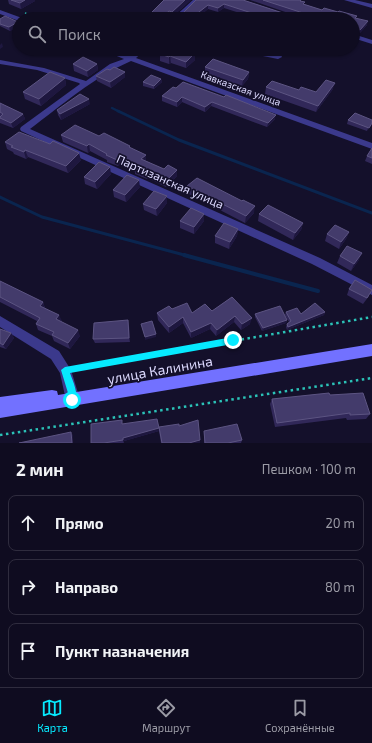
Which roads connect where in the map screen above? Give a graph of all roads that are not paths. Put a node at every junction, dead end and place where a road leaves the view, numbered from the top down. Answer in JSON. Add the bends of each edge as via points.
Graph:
{"nodes":[{"id":1,"x":196,"y":0,"type":"edge"},
{"id":2,"x":347,"y":0,"type":"edge"},
{"id":3,"x":372,"y":6,"type":"edge"},
{"id":4,"x":0,"y":12,"type":"edge"},
{"id":5,"x":183,"y":12,"type":"edge"},
{"id":6,"x":12,"y":16,"type":"edge"},
{"id":7,"x":360,"y":38,"type":"edge"},
{"id":8,"x":372,"y":42,"type":"edge"},
{"id":9,"x":122,"y":56,"type":"edge"},
{"id":10,"x":134,"y":56,"type":"edge"},
{"id":11,"x":273,"y":56,"type":"edge"},
{"id":12,"x":278,"y":57,"type":"dead end"},
{"id":13,"x":130,"y":59,"type":"junction"},
{"id":14,"x":0,"y":62,"type":"edge"},
{"id":15,"x":84,"y":85,"type":"junction"},
{"id":16,"x":372,"y":146,"type":"edge"},
{"id":17,"x":372,"y":290,"type":"edge"},
{"id":18,"x":0,"y":321,"type":"edge"},
{"id":19,"x":372,"y":344,"type":"edge"},
{"id":20,"x":372,"y":350,"type":"edge"},
{"id":21,"x":72,"y":396,"type":"junction"},
{"id":22,"x":0,"y":404,"type":"edge"},
{"id":23,"x":0,"y":411,"type":"edge"}],
"edges":[{"from":1,"to":5,"type":"street"},
{"from":2,"to":3,"type":"street"},
{"from":4,"to":6,"type":"street"},
{"from":7,"to":8,"type":"street"},
{"from":9,"to":13,"type":"street","name":"Кавказская улица"},
{"from":10,"to":13,"type":"street","name":"Партизанская улица"},
{"from":11,"to":12,"type":"street"},
{"from":13,"to":15,"type":"street","name":"Партизанская улица","via":[[113,66]]},
{"from":13,"to":16,"type":"street","name":"Кавказская улица"},
{"from":14,"to":15,"type":"street","via":[[45,70],[82,81]]},
{"from":15,"to":17,"type":"street","name":"Партизанская улица","via":[[24,129],[316,260]]},
{"from":18,"to":21,"type":"street","via":[[55,355],[65,370]]},
{"from":19,"to":21,"type":"main road"},
{"from":20,"to":21,"type":"main road","name":"улица Калинина"},
{"from":21,"to":22,"type":"main road"},
{"from":21,"to":23,"type":"main road","name":"улица Калинина"}]}
